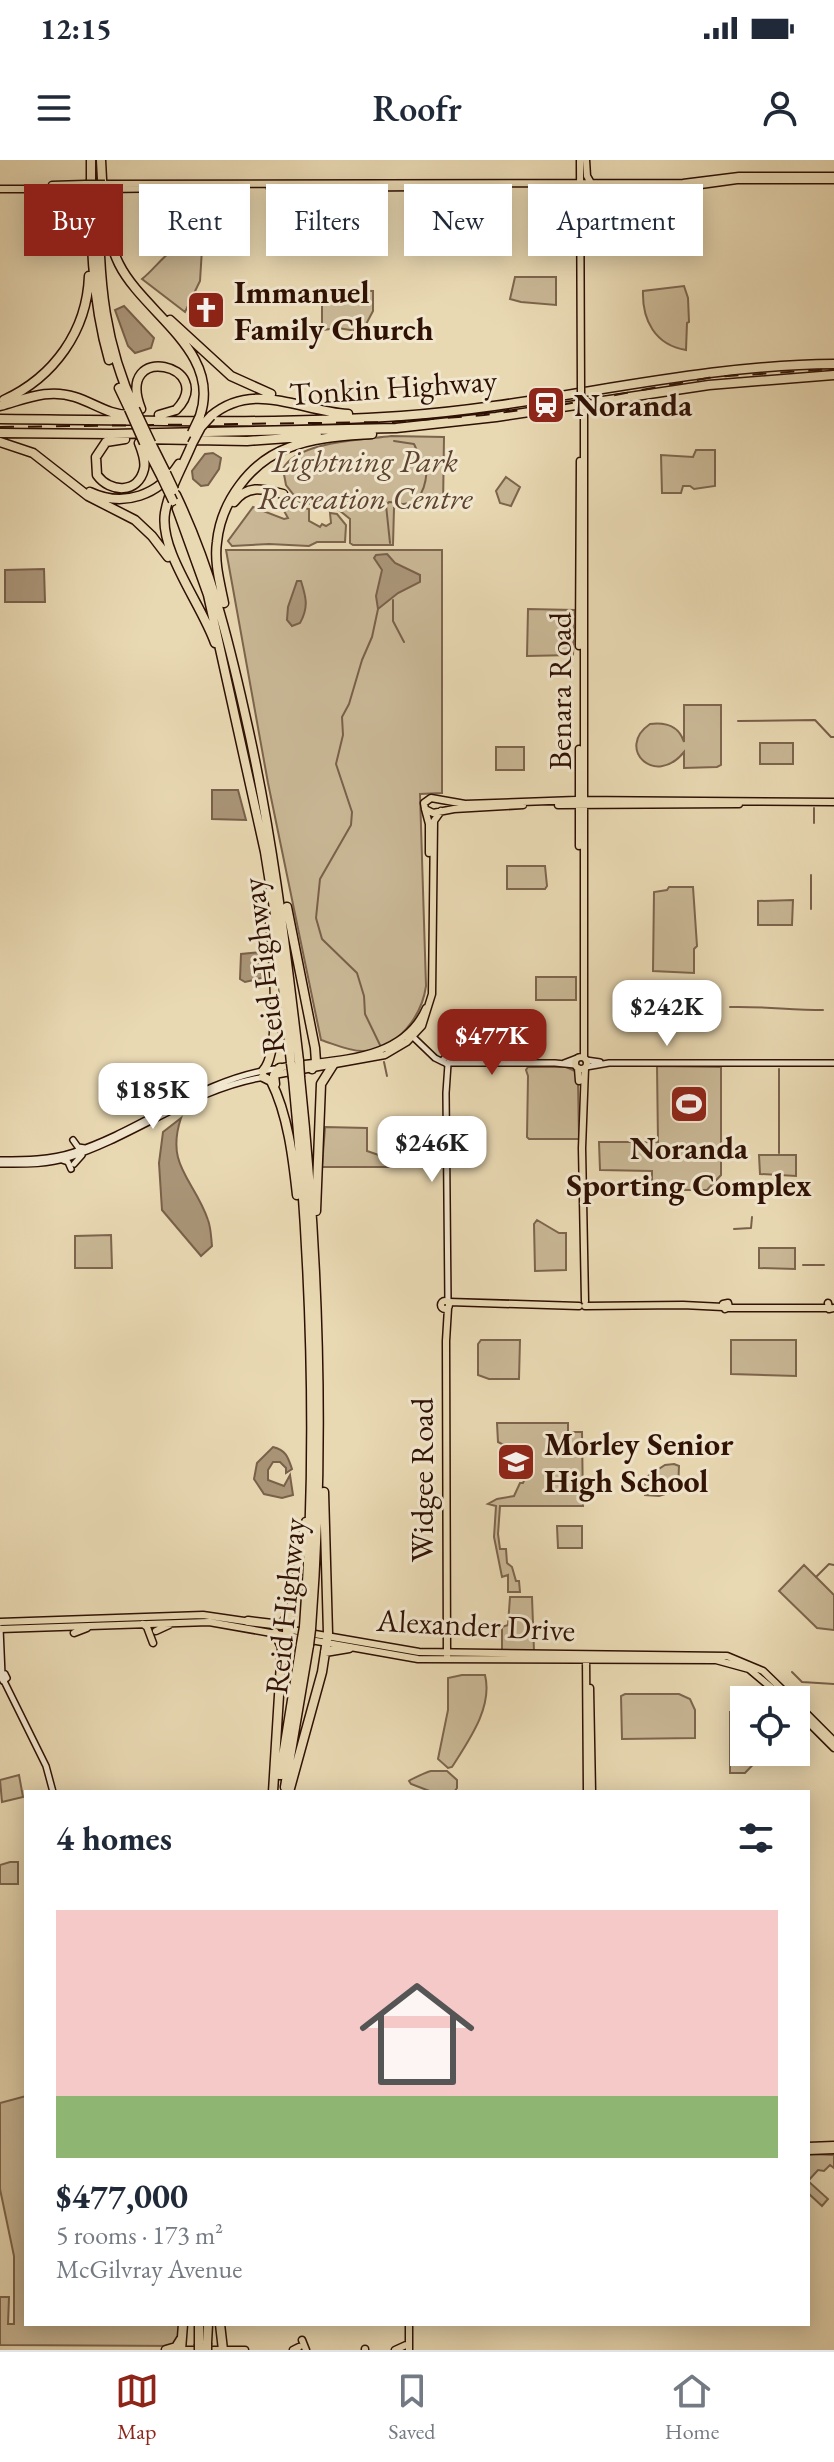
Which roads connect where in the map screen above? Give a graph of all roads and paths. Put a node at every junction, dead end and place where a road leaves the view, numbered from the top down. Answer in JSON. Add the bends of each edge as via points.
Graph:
{"nodes":[{"id":1,"x":91,"y":160,"type":"edge"},
{"id":2,"x":100,"y":160,"type":"edge"},
{"id":3,"x":583,"y":160,"type":"edge"},
{"id":4,"x":794,"y":175,"type":"junction"},
{"id":5,"x":822,"y":175,"type":"junction"},
{"id":6,"x":306,"y":176,"type":"dead end"},
{"id":7,"x":834,"y":178,"type":"edge"},
{"id":8,"x":297,"y":183,"type":"junction"},
{"id":9,"x":92,"y":184,"type":"edge"},
{"id":10,"x":584,"y":184,"type":"edge"},
{"id":11,"x":585,"y":184,"type":"edge"},
{"id":12,"x":650,"y":184,"type":"edge"},
{"id":13,"x":403,"y":185,"type":"junction"},
{"id":14,"x":123,"y":186,"type":"edge"},
{"id":15,"x":123,"y":186,"type":"edge"},
{"id":16,"x":528,"y":186,"type":"edge"},
{"id":17,"x":528,"y":186,"type":"edge"},
{"id":18,"x":703,"y":186,"type":"edge"},
{"id":19,"x":0,"y":187,"type":"edge"},
{"id":20,"x":24,"y":187,"type":"edge"},
{"id":21,"x":90,"y":256,"type":"edge"},
{"id":22,"x":92,"y":256,"type":"edge"},
{"id":23,"x":580,"y":256,"type":"edge"},
{"id":24,"x":585,"y":256,"type":"edge"},
{"id":25,"x":137,"y":290,"type":"junction"},
{"id":26,"x":582,"y":321,"type":"junction"},
{"id":27,"x":570,"y":360,"type":"dead end"},
{"id":28,"x":834,"y":364,"type":"edge"},
{"id":29,"x":834,"y":377,"type":"edge"},
{"id":30,"x":581,"y":379,"type":"junction"},
{"id":31,"x":582,"y":388,"type":"junction"},
{"id":32,"x":290,"y":403,"type":"junction"},
{"id":33,"x":0,"y":404,"type":"edge"},
{"id":34,"x":133,"y":409,"type":"junction"},
{"id":35,"x":440,"y":412,"type":"junction"},
{"id":36,"x":0,"y":419,"type":"edge"},
{"id":37,"x":436,"y":425,"type":"junction"},
{"id":38,"x":0,"y":433,"type":"edge"},
{"id":39,"x":361,"y":435,"type":"junction"},
{"id":40,"x":0,"y":442,"type":"edge"},
{"id":41,"x":147,"y":443,"type":"junction"},
{"id":42,"x":190,"y":444,"type":"junction"},
{"id":43,"x":72,"y":482,"type":"junction"},
{"id":44,"x":283,"y":494,"type":"dead end"},
{"id":45,"x":175,"y":498,"type":"junction"},
{"id":46,"x":183,"y":577,"type":"junction"},
{"id":47,"x":221,"y":590,"type":"junction"},
{"id":48,"x":236,"y":670,"type":"junction"},
{"id":49,"x":241,"y":745,"type":"junction"},
{"id":50,"x":581,"y":802,"type":"junction"},
{"id":51,"x":834,"y":802,"type":"edge"},
{"id":52,"x":425,"y":809,"type":"junction"},
{"id":53,"x":441,"y":811,"type":"junction"},
{"id":54,"x":266,"y":835,"type":"junction"},
{"id":55,"x":413,"y":1039,"type":"junction"},
{"id":56,"x":271,"y":1046,"type":"junction"},
{"id":57,"x":446,"y":1061,"type":"junction"},
{"id":58,"x":581,"y":1063,"type":"junction"},
{"id":59,"x":834,"y":1063,"type":"edge"},
{"id":60,"x":313,"y":1064,"type":"junction"},
{"id":61,"x":277,"y":1072,"type":"junction"},
{"id":62,"x":263,"y":1074,"type":"junction"},
{"id":63,"x":296,"y":1078,"type":"junction"},
{"id":64,"x":277,"y":1097,"type":"junction"},
{"id":65,"x":319,"y":1101,"type":"junction"},
{"id":66,"x":73,"y":1140,"type":"dead end"},
{"id":67,"x":90,"y":1148,"type":"junction"},
{"id":68,"x":62,"y":1160,"type":"junction"},
{"id":69,"x":0,"y":1162,"type":"edge"},
{"id":70,"x":313,"y":1260,"type":"junction"},
{"id":71,"x":307,"y":1287,"type":"junction"},
{"id":72,"x":582,"y":1303,"type":"junction"},
{"id":73,"x":447,"y":1305,"type":"junction"},
{"id":74,"x":832,"y":1306,"type":"edge"},
{"id":75,"x":311,"y":1390,"type":"junction"},
{"id":76,"x":318,"y":1407,"type":"junction"},
{"id":77,"x":291,"y":1608,"type":"junction"},
{"id":78,"x":248,"y":1621,"type":"junction"},
{"id":79,"x":176,"y":1622,"type":"junction"},
{"id":80,"x":143,"y":1624,"type":"junction"},
{"id":81,"x":10,"y":1625,"type":"junction"},
{"id":82,"x":94,"y":1625,"type":"junction"},
{"id":83,"x":308,"y":1628,"type":"junction"},
{"id":84,"x":156,"y":1631,"type":"dead end"},
{"id":85,"x":287,"y":1632,"type":"junction"},
{"id":86,"x":0,"y":1633,"type":"edge"},
{"id":87,"x":74,"y":1633,"type":"dead end"},
{"id":88,"x":275,"y":1633,"type":"junction"},
{"id":89,"x":329,"y":1642,"type":"junction"},
{"id":90,"x":153,"y":1643,"type":"dead end"},
{"id":91,"x":305,"y":1645,"type":"junction"},
{"id":92,"x":349,"y":1648,"type":"joint"},
{"id":93,"x":387,"y":1649,"type":"junction"},
{"id":94,"x":446,"y":1657,"type":"junction"},
{"id":95,"x":403,"y":1658,"type":"junction"},
{"id":96,"x":587,"y":1660,"type":"junction"},
{"id":97,"x":282,"y":1661,"type":"junction"},
{"id":98,"x":4,"y":1676,"type":"edge"},
{"id":99,"x":770,"y":1686,"type":"edge"},
{"id":100,"x":778,"y":1686,"type":"edge"},
{"id":101,"x":810,"y":1718,"type":"edge"},
{"id":102,"x":810,"y":1724,"type":"edge"},
{"id":103,"x":834,"y":1741,"type":"edge"},
{"id":104,"x":834,"y":1748,"type":"edge"},
{"id":105,"x":52,"y":1790,"type":"edge"},
{"id":106,"x":275,"y":1790,"type":"edge"},
{"id":107,"x":275,"y":1790,"type":"edge"},
{"id":108,"x":287,"y":1790,"type":"edge"},
{"id":109,"x":288,"y":1790,"type":"edge"},
{"id":110,"x":589,"y":1790,"type":"edge"},
{"id":111,"x":834,"y":2147,"type":"edge"},
{"id":112,"x":810,"y":2148,"type":"edge"},
{"id":113,"x":183,"y":2326,"type":"edge"},
{"id":114,"x":199,"y":2326,"type":"edge"},
{"id":115,"x":208,"y":2326,"type":"edge"},
{"id":116,"x":220,"y":2326,"type":"edge"},
{"id":117,"x":408,"y":2326,"type":"edge"},
{"id":118,"x":222,"y":2338,"type":"junction"},
{"id":119,"x":181,"y":2339,"type":"junction"},
{"id":120,"x":203,"y":2347,"type":"edge"},
{"id":121,"x":408,"y":2347,"type":"edge"},
{"id":122,"x":166,"y":2350,"type":"edge"},
{"id":123,"x":178,"y":2350,"type":"edge"},
{"id":124,"x":223,"y":2350,"type":"edge"},
{"id":125,"x":231,"y":2350,"type":"edge"},
{"id":126,"x":245,"y":2350,"type":"edge"},
{"id":127,"x":395,"y":2350,"type":"edge"}],
"edges":[{"from":1,"to":9,"type":"highway"},
{"from":2,"to":25,"type":"highway","via":[[110,244]]},
{"from":2,"to":34,"type":"highway","via":[[103,305]]},
{"from":3,"to":10,"type":"main road","name":"Benara Road"},
{"from":3,"to":11,"type":"main road"},
{"from":4,"to":5,"type":"main road"},
{"from":4,"to":5,"type":"main road","via":[[811,167]]},
{"from":4,"to":12,"type":"main road"},
{"from":5,"to":7,"type":"main road"},
{"from":6,"to":8,"type":"main road"},
{"from":7,"to":18,"type":"main road"},
{"from":8,"to":13,"type":"main road"},
{"from":8,"to":14,"type":"main road"},
{"from":13,"to":15,"type":"main road"},
{"from":13,"to":16,"type":"main road"},
{"from":13,"to":17,"type":"main road"},
{"from":19,"to":20,"type":"main road","bridge":true},
{"from":21,"to":33,"type":"highway","via":[[88,295],[74,336],[42,376]]},
{"from":22,"to":34,"type":"highway","via":[[105,346],[123,397]]},
{"from":23,"to":26,"type":"main road","name":"Benara Road"},
{"from":24,"to":26,"type":"main road","name":"Benara Road"},
{"from":25,"to":32,"type":"highway","via":[[225,372]]},
{"from":25,"to":42,"type":"highway","bridge":true,"via":[[198,363],[204,385]]},
{"from":26,"to":30,"type":"main road","name":"Benara Road"},
{"from":26,"to":31,"type":"main road","name":"Benara Road"},
{"from":27,"to":30,"type":"main road"},
{"from":28,"to":35,"type":"highway","name":"Tonkin Highway","via":[[702,373]]},
{"from":29,"to":37,"type":"highway","name":"Tonkin Highway","via":[[709,385]]},
{"from":30,"to":31,"type":"main road","name":"Benara Road"},
{"from":31,"to":50,"type":"main road","name":"Benara Road","bridge":true},
{"from":32,"to":35,"type":"highway","via":[[338,413]]},
{"from":32,"to":42,"type":"highway","bridge":true,"via":[[264,397],[229,404],[211,416]]},
{"from":33,"to":34,"type":"highway","via":[[57,393],[115,414],[166,415],[184,398],[179,373],[163,365],[143,373]]},
{"from":34,"to":41,"type":"highway","bridge":true},
{"from":34,"to":41,"type":"highway","bridge":true},
{"from":35,"to":36,"type":"highway","name":"Tonkin Highway","via":[[322,419]]},
{"from":37,"to":38,"type":"highway","name":"Tonkin Highway"},
{"from":37,"to":39,"type":"highway"},
{"from":39,"to":41,"type":"highway","via":[[247,441],[113,439],[96,457],[102,481],[118,489],[138,480]]},
{"from":39,"to":47,"type":"highway","via":[[289,447],[250,474],[220,526],[216,549]]},
{"from":40,"to":43,"type":"highway","via":[[33,453]]},
{"from":41,"to":45,"type":"highway","name":"Reid Highway","bridge":true},
{"from":42,"to":43,"type":"highway","via":[[168,479],[139,497],[104,498]]},
{"from":42,"to":46,"type":"highway","via":[[164,517],[167,542]]},
{"from":43,"to":46,"type":"highway","via":[[141,525]]},
{"from":44,"to":47,"type":"highway","via":[[250,489],[236,499],[221,538]]},
{"from":45,"to":48,"type":"highway","name":"Reid Highway","via":[[213,585]]},
{"from":45,"to":49,"type":"highway","name":"Reid Highway","via":[[206,587]]},
{"from":46,"to":49,"type":"highway","via":[[215,644]]},
{"from":47,"to":48,"type":"highway"},
{"from":48,"to":54,"type":"highway","name":"Reid Highway"},
{"from":49,"to":54,"type":"highway","name":"Reid Highway"},
{"from":50,"to":51,"type":"main road"},
{"from":50,"to":52,"type":"main road","via":[[465,804],[431,798]]},
{"from":50,"to":53,"type":"main road"},
{"from":50,"to":58,"type":"main road","name":"Benara Road"},
{"from":52,"to":53,"type":"main road"},
{"from":52,"to":55,"type":"main road","via":[[429,991]]},
{"from":53,"to":55,"type":"main road","via":[[434,821],[432,994],[428,1014]]},
{"from":54,"to":56,"type":"highway","via":[[274,993]]},
{"from":54,"to":60,"type":"highway","name":"Reid Highway","via":[[273,899]]},
{"from":54,"to":60,"type":"highway","via":[[315,1048]]},
{"from":55,"to":57,"type":"main road"},
{"from":55,"to":60,"type":"main road","via":[[376,1058]]},
{"from":56,"to":61,"type":"highway"},
{"from":56,"to":62,"type":"highway"},
{"from":57,"to":58,"type":"main road"},
{"from":57,"to":73,"type":"main road"},
{"from":58,"to":59,"type":"main road"},
{"from":58,"to":72,"type":"main road","name":"Benara Road"},
{"from":60,"to":61,"type":"main road"},
{"from":60,"to":63,"type":"highway","name":"Reid Highway","bridge":true},
{"from":60,"to":65,"type":"highway"},
{"from":60,"to":65,"type":"highway","via":[[321,1084]]},
{"from":61,"to":62,"type":"main road"},
{"from":61,"to":64,"type":"highway"},
{"from":62,"to":64,"type":"highway"},
{"from":62,"to":67,"type":"main road","via":[[214,1085]]},
{"from":63,"to":70,"type":"highway","name":"Reid Highway"},
{"from":63,"to":71,"type":"highway","name":"Reid Highway"},
{"from":64,"to":71,"type":"highway","via":[[293,1165]]},
{"from":65,"to":70,"type":"highway"},
{"from":66,"to":67,"type":"main road","via":[[78,1147]]},
{"from":67,"to":68,"type":"main road"},
{"from":67,"to":68,"type":"main road","via":[[73,1166]]},
{"from":67,"to":69,"type":"main road"},
{"from":68,"to":69,"type":"main road"},
{"from":70,"to":76,"type":"highway","name":"Reid Highway"},
{"from":71,"to":75,"type":"highway","name":"Reid Highway"},
{"from":72,"to":73,"type":"main road"},
{"from":72,"to":74,"type":"main road"},
{"from":73,"to":94,"type":"main road","name":"Widgee Road"},
{"from":75,"to":77,"type":"highway","via":[[307,1514]]},
{"from":75,"to":83,"type":"highway","name":"Reid Highway"},
{"from":76,"to":83,"type":"highway","name":"Reid Highway","via":[[319,1503]]},
{"from":76,"to":89,"type":"highway"},
{"from":77,"to":78,"type":"highway","via":[[281,1625]]},
{"from":77,"to":85,"type":"highway"},
{"from":78,"to":81,"type":"main road","name":"Alexander Drive","via":[[190,1615]]},
{"from":78,"to":85,"type":"main road","name":"Alexander Drive"},
{"from":79,"to":80,"type":"main road","name":"Alexander Drive"},
{"from":79,"to":84,"type":"main road"},
{"from":79,"to":88,"type":"main road","name":"Alexander Drive"},
{"from":80,"to":82,"type":"main road","name":"Alexander Drive"},
{"from":80,"to":90,"type":"main road"},
{"from":81,"to":82,"type":"main road","name":"Alexander Drive"},
{"from":81,"to":86,"type":"main road","name":"Alexander Drive"},
{"from":82,"to":87,"type":"main road"},
{"from":83,"to":91,"type":"highway","name":"Reid Highway","bridge":true},
{"from":85,"to":88,"type":"main road","name":"Alexander Drive"},
{"from":85,"to":89,"type":"main road","name":"Alexander Drive"},
{"from":85,"to":97,"type":"highway"},
{"from":86,"to":98,"type":"main road"},
{"from":88,"to":97,"type":"highway","via":[[282,1644]]},
{"from":89,"to":92,"type":"highway"},
{"from":89,"to":93,"type":"main road","name":"Alexander Drive"},
{"from":89,"to":109,"type":"highway"},
{"from":91,"to":106,"type":"highway","name":"Reid Highway"},
{"from":91,"to":108,"type":"highway","name":"Reid Highway"},
{"from":92,"to":95,"type":"main road","name":"Alexander Drive"},
{"from":93,"to":94,"type":"main road","name":"Alexander Drive"},
{"from":93,"to":95,"type":"main road","via":[[384,1652]]},
{"from":94,"to":95,"type":"main road","name":"Alexander Drive"},
{"from":94,"to":96,"type":"main road","name":"Alexander Drive"},
{"from":96,"to":99,"type":"main road","name":"Alexander Drive","via":[[727,1661]]},
{"from":96,"to":100,"type":"main road","name":"Alexander Drive","via":[[732,1657],[763,1671]]},
{"from":96,"to":110,"type":"main road"},
{"from":97,"to":107,"type":"highway"},
{"from":98,"to":105,"type":"main road"},
{"from":101,"to":103,"type":"main road","name":"Alexander Drive"},
{"from":102,"to":104,"type":"main road"},
{"from":111,"to":112,"type":"main road"},
{"from":113,"to":119,"type":"highway"},
{"from":114,"to":120,"type":"highway"},
{"from":115,"to":120,"type":"highway"},
{"from":116,"to":118,"type":"highway"},
{"from":117,"to":121,"type":"main road"},
{"from":118,"to":124,"type":"highway"},
{"from":118,"to":125,"type":"highway"},
{"from":119,"to":122,"type":"highway"},
{"from":119,"to":123,"type":"highway"},
{"from":121,"to":127,"type":"main road"},
{"from":123,"to":124,"type":"main road"},
{"from":124,"to":125,"type":"main road"},
{"from":125,"to":126,"type":"main road"}]}
